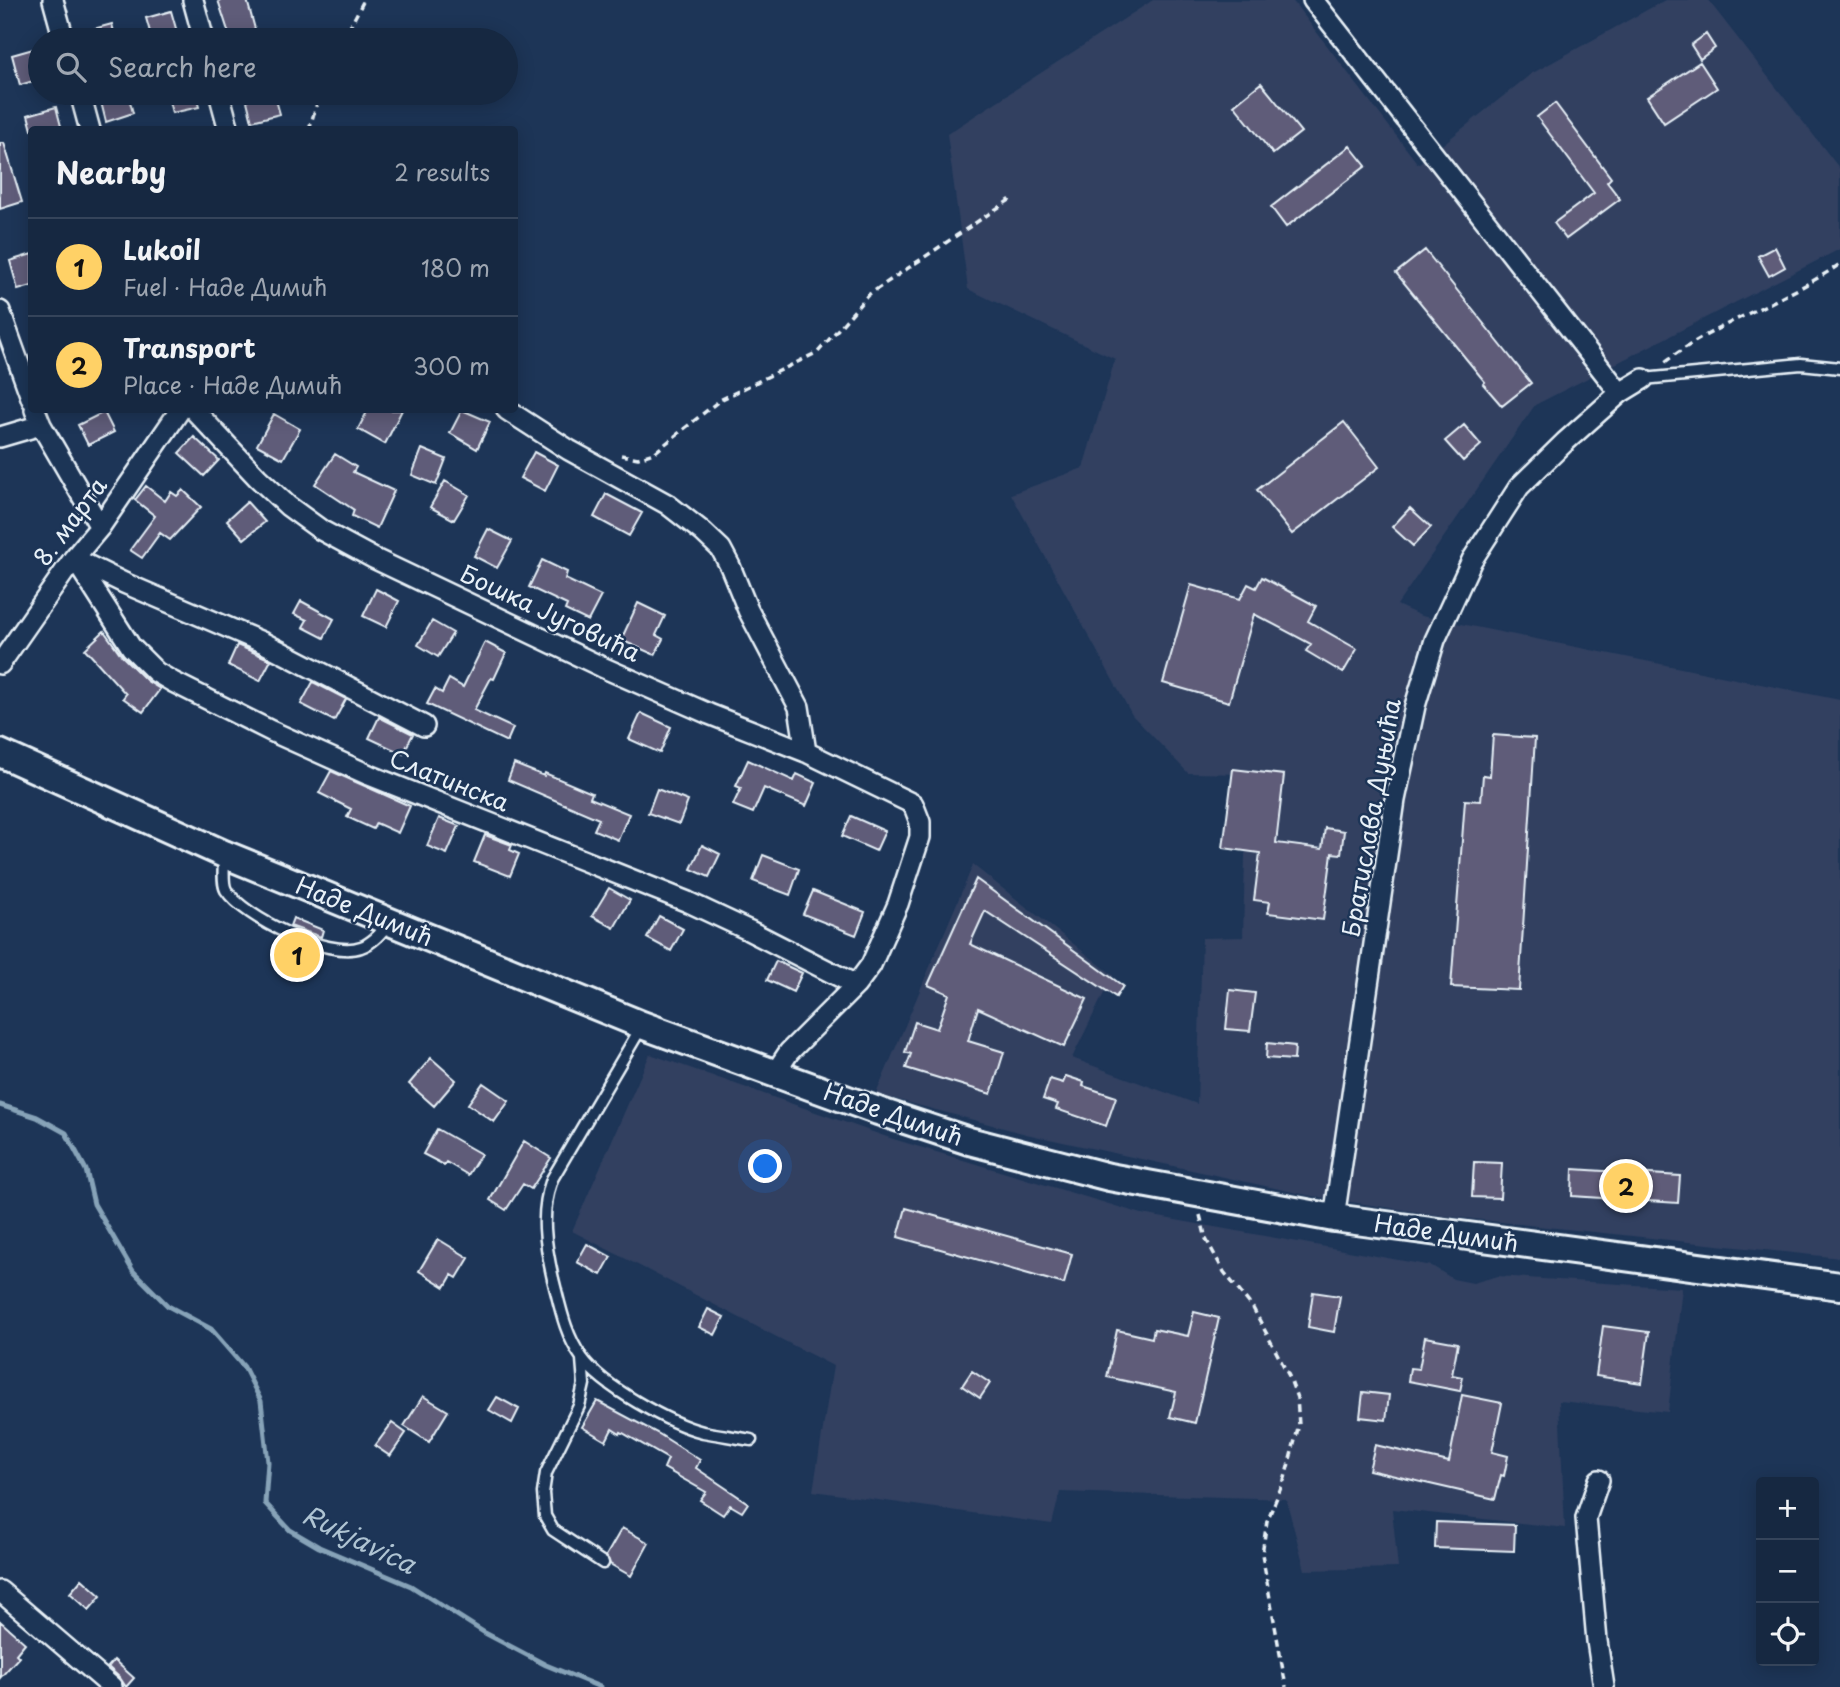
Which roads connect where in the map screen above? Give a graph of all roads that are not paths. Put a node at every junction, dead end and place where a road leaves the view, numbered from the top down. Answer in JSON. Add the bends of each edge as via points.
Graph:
{"nodes":[{"id":1,"x":52,"y":0,"type":"edge"},
{"id":2,"x":193,"y":0,"type":"edge"},
{"id":3,"x":1313,"y":0,"type":"edge"},
{"id":4,"x":60,"y":28,"type":"edge"},
{"id":5,"x":201,"y":28,"type":"edge"},
{"id":6,"x":83,"y":105,"type":"edge"},
{"id":7,"x":222,"y":105,"type":"edge"},
{"id":8,"x":89,"y":126,"type":"edge"},
{"id":9,"x":228,"y":126,"type":"edge"},
{"id":10,"x":0,"y":311,"type":"edge"},
{"id":11,"x":1840,"y":369,"type":"edge"},
{"id":12,"x":1643,"y":379,"type":"joint"},
{"id":13,"x":28,"y":389,"type":"edge"},
{"id":14,"x":1620,"y":393,"type":"junction"},
{"id":15,"x":178,"y":413,"type":"edge"},
{"id":16,"x":197,"y":413,"type":"edge"},
{"id":17,"x":511,"y":413,"type":"edge"},
{"id":18,"x":38,"y":417,"type":"edge"},
{"id":19,"x":0,"y":437,"type":"edge"},
{"id":20,"x":100,"y":527,"type":"junction"},
{"id":21,"x":74,"y":558,"type":"junction"},
{"id":22,"x":0,"y":664,"type":"edge"},
{"id":23,"x":424,"y":726,"type":"dead end"},
{"id":24,"x":0,"y":752,"type":"edge"},
{"id":25,"x":806,"y":752,"type":"junction"},
{"id":26,"x":224,"y":854,"type":"junction"},
{"id":27,"x":390,"y":922,"type":"junction"},
{"id":28,"x":856,"y":985,"type":"junction"},
{"id":29,"x":642,"y":1025,"type":"junction"},
{"id":30,"x":775,"y":1073,"type":"junction"},
{"id":31,"x":1334,"y":1218,"type":"junction"},
{"id":32,"x":1840,"y":1286,"type":"edge"},
{"id":33,"x":582,"y":1359,"type":"junction"},
{"id":34,"x":751,"y":1440,"type":"dead end"},
{"id":35,"x":1599,"y":1480,"type":"dead end"},
{"id":36,"x":603,"y":1563,"type":"dead end"},
{"id":37,"x":0,"y":1591,"type":"edge"},
{"id":38,"x":112,"y":1687,"type":"edge"},
{"id":39,"x":1604,"y":1687,"type":"edge"}],
"edges":[{"from":1,"to":4,"type":"street"},
{"from":2,"to":5,"type":"street"},
{"from":3,"to":14,"type":"street"},
{"from":6,"to":8,"type":"street"},
{"from":7,"to":9,"type":"street"},
{"from":10,"to":13,"type":"street"},
{"from":11,"to":12,"type":"lane","via":[[1801,364]]},
{"from":12,"to":14,"type":"street","name":"Братислава Дуњића"},
{"from":14,"to":31,"type":"street","name":"Братислава Дуњића","via":[[1519,487],[1472,561],[1435,640],[1395,800]]},
{"from":15,"to":20,"type":"street","name":"8. марта"},
{"from":16,"to":25,"type":"street","name":"Бошка Југовића","via":[[258,478],[321,530],[601,667]]},
{"from":17,"to":25,"type":"street","via":[[667,504],[720,549],[799,707]]},
{"from":18,"to":19,"type":"street"},
{"from":18,"to":20,"type":"street"},
{"from":20,"to":21,"type":"street","name":"8. марта"},
{"from":21,"to":22,"type":"street","name":"8. марта"},
{"from":21,"to":23,"type":"street","via":[[264,643]]},
{"from":21,"to":28,"type":"street","name":"Слатинска","via":[[131,647],[173,682],[369,775],[688,902]]},
{"from":24,"to":26,"type":"main road","name":"Наде Димић"},
{"from":25,"to":28,"type":"street","name":"Бошка Југовића","via":[[904,799],[917,812],[920,836],[898,904],[871,965]]},
{"from":26,"to":27,"type":"main road","name":"Наде Димић"},
{"from":26,"to":27,"type":"lane","via":[[224,888],[262,922],[340,950],[362,947]]},
{"from":27,"to":29,"type":"main road","name":"Наде Димић"},
{"from":28,"to":30,"type":"street","via":[[789,1052]]},
{"from":29,"to":30,"type":"main road","name":"Наде Димић"},
{"from":29,"to":33,"type":"lane","via":[[545,1199],[549,1259],[562,1315]]},
{"from":30,"to":31,"type":"main road","name":"Наде Димић","via":[[969,1141],[1076,1169]]},
{"from":31,"to":32,"type":"main road","name":"Наде Димић"},
{"from":33,"to":34,"type":"lane","via":[[610,1385],[677,1423]]},
{"from":33,"to":36,"type":"lane","via":[[584,1384],[579,1406],[546,1473],[545,1516],[553,1530]]},
{"from":35,"to":39,"type":"street","via":[[1586,1518]]},
{"from":37,"to":38,"type":"street"}]}
